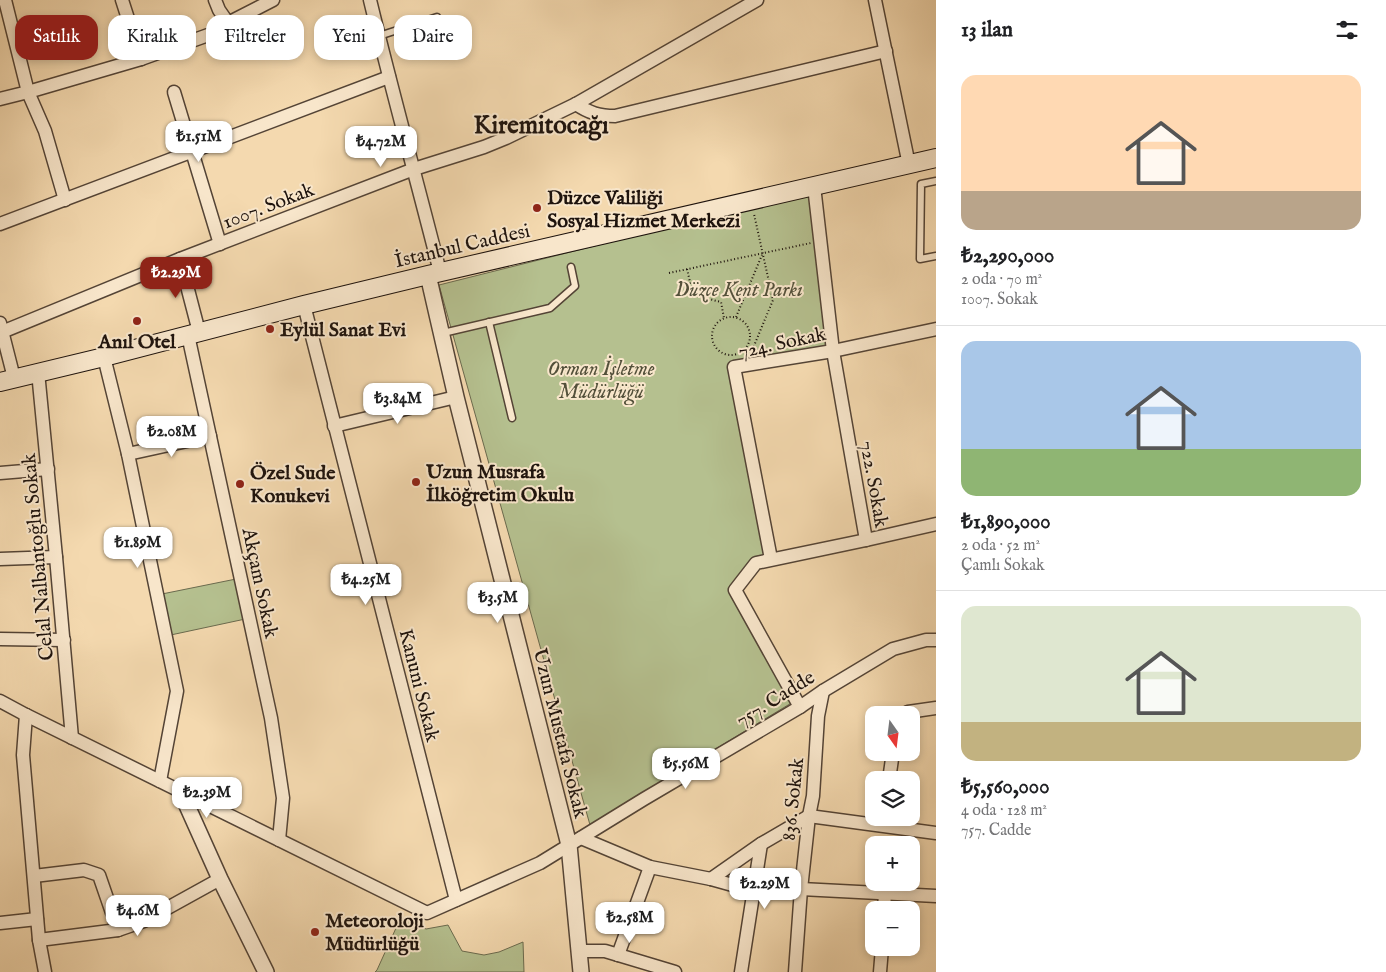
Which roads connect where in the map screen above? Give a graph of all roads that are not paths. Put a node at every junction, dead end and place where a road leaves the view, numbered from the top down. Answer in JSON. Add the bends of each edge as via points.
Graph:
{"nodes":[{"id":1,"x":5,"y":0,"type":"edge"},
{"id":2,"x":122,"y":0,"type":"edge"},
{"id":3,"x":215,"y":0,"type":"edge"},
{"id":4,"x":273,"y":0,"type":"edge"},
{"id":5,"x":370,"y":0,"type":"edge"},
{"id":6,"x":757,"y":0,"type":"edge"},
{"id":7,"x":875,"y":0,"type":"edge"},
{"id":8,"x":127,"y":15,"type":"edge"},
{"id":9,"x":222,"y":15,"type":"edge"},
{"id":10,"x":244,"y":15,"type":"edge"},
{"id":11,"x":374,"y":15,"type":"edge"},
{"id":12,"x":886,"y":51,"type":"junction"},
{"id":13,"x":384,"y":56,"type":"edge"},
{"id":14,"x":138,"y":60,"type":"edge"},
{"id":15,"x":389,"y":77,"type":"junction"},
{"id":16,"x":28,"y":92,"type":"junction"},
{"id":17,"x":174,"y":92,"type":"dead end"},
{"id":18,"x":0,"y":99,"type":"edge"},
{"id":19,"x":576,"y":104,"type":"junction"},
{"id":20,"x":192,"y":151,"type":"junction"},
{"id":21,"x":936,"y":158,"type":"edge"},
{"id":22,"x":909,"y":165,"type":"junction"},
{"id":23,"x":414,"y":169,"type":"junction"},
{"id":24,"x":936,"y":181,"type":"edge"},
{"id":25,"x":814,"y":186,"type":"junction"},
{"id":26,"x":65,"y":200,"type":"junction"},
{"id":27,"x":0,"y":224,"type":"edge"},
{"id":28,"x":220,"y":244,"type":"junction"},
{"id":29,"x":936,"y":256,"type":"edge"},
{"id":30,"x":180,"y":259,"type":"junction"},
{"id":31,"x":570,"y":266,"type":"dead end"},
{"id":32,"x":434,"y":273,"type":"junction"},
{"id":33,"x":304,"y":305,"type":"junction"},
{"id":34,"x":489,"y":322,"type":"junction"},
{"id":35,"x":1,"y":327,"type":"edge"},
{"id":36,"x":936,"y":328,"type":"edge"},
{"id":37,"x":193,"y":334,"type":"junction"},
{"id":38,"x":441,"y":334,"type":"junction"},
{"id":39,"x":833,"y":351,"type":"junction"},
{"id":40,"x":104,"y":357,"type":"junction"},
{"id":41,"x":38,"y":372,"type":"junction"},
{"id":42,"x":7,"y":380,"type":"edge"},
{"id":43,"x":456,"y":397,"type":"junction"},
{"id":44,"x":512,"y":418,"type":"dead end"},
{"id":45,"x":334,"y":426,"type":"junction"},
{"id":46,"x":210,"y":436,"type":"junction"},
{"id":47,"x":128,"y":454,"type":"junction"},
{"id":48,"x":48,"y":469,"type":"junction"},
{"id":49,"x":0,"y":473,"type":"edge"},
{"id":50,"x":936,"y":524,"type":"edge"},
{"id":51,"x":866,"y":540,"type":"junction"},
{"id":52,"x":56,"y":557,"type":"junction"},
{"id":53,"x":0,"y":559,"type":"edge"},
{"id":54,"x":771,"y":559,"type":"junction"},
{"id":55,"x":0,"y":639,"type":"edge"},
{"id":56,"x":64,"y":640,"type":"junction"},
{"id":57,"x":936,"y":640,"type":"edge"},
{"id":58,"x":823,"y":691,"type":"junction"},
{"id":59,"x":0,"y":701,"type":"edge"},
{"id":60,"x":800,"y":707,"type":"junction"},
{"id":61,"x":936,"y":708,"type":"edge"},
{"id":62,"x":920,"y":710,"type":"edge"},
{"id":63,"x":26,"y":716,"type":"junction"},
{"id":64,"x":72,"y":738,"type":"junction"},
{"id":65,"x":160,"y":781,"type":"junction"},
{"id":66,"x":180,"y":790,"type":"junction"},
{"id":67,"x":809,"y":816,"type":"junction"},
{"id":68,"x":865,"y":820,"type":"edge"},
{"id":69,"x":903,"y":826,"type":"edge"},
{"id":70,"x":936,"y":833,"type":"edge"},
{"id":71,"x":279,"y":840,"type":"junction"},
{"id":72,"x":575,"y":842,"type":"junction"},
{"id":73,"x":761,"y":844,"type":"junction"},
{"id":74,"x":650,"y":867,"type":"junction"},
{"id":75,"x":34,"y":876,"type":"junction"},
{"id":76,"x":220,"y":879,"type":"junction"},
{"id":77,"x":711,"y":879,"type":"junction"},
{"id":78,"x":801,"y":889,"type":"junction"},
{"id":79,"x":754,"y":891,"type":"junction"},
{"id":80,"x":885,"y":893,"type":"junction"},
{"id":81,"x":936,"y":896,"type":"edge"},
{"id":82,"x":456,"y":900,"type":"junction"},
{"id":83,"x":885,"y":901,"type":"edge"},
{"id":84,"x":37,"y":919,"type":"junction"},
{"id":85,"x":0,"y":923,"type":"edge"},
{"id":86,"x":118,"y":930,"type":"junction"},
{"id":87,"x":39,"y":940,"type":"junction"},
{"id":88,"x":580,"y":951,"type":"junction"},
{"id":89,"x":618,"y":955,"type":"junction"},
{"id":90,"x":881,"y":956,"type":"edge"},
{"id":91,"x":263,"y":971,"type":"edge"},
{"id":92,"x":45,"y":972,"type":"edge"},
{"id":93,"x":581,"y":972,"type":"edge"},
{"id":94,"x":675,"y":972,"type":"edge"},
{"id":95,"x":741,"y":972,"type":"edge"},
{"id":96,"x":795,"y":972,"type":"edge"},
{"id":97,"x":880,"y":972,"type":"edge"}],
"edges":[{"from":1,"to":16,"type":"street"},
{"from":2,"to":8,"type":"street"},
{"from":3,"to":9,"type":"street"},
{"from":4,"to":10,"type":"street"},
{"from":5,"to":11,"type":"street"},
{"from":6,"to":19,"type":"street","name":"1007. Sokak"},
{"from":7,"to":12,"type":"street"},
{"from":12,"to":19,"type":"street","via":[[615,116],[595,114]]},
{"from":12,"to":22,"type":"street"},
{"from":13,"to":15,"type":"street"},
{"from":14,"to":16,"type":"street"},
{"from":15,"to":20,"type":"street"},
{"from":15,"to":23,"type":"street"},
{"from":16,"to":18,"type":"street"},
{"from":16,"to":26,"type":"street","via":[[45,131]]},
{"from":17,"to":20,"type":"street"},
{"from":19,"to":23,"type":"street","name":"1007. Sokak","via":[[484,147]]},
{"from":20,"to":26,"type":"street"},
{"from":20,"to":28,"type":"street"},
{"from":21,"to":22,"type":"main road","name":"İstanbul Caddesi"},
{"from":22,"to":25,"type":"main road","name":"İstanbul Caddesi"},
{"from":23,"to":28,"type":"street","name":"1007. Sokak"},
{"from":23,"to":32,"type":"street"},
{"from":24,"to":29,"type":"lane","via":[[921,184],[920,259]]},
{"from":25,"to":32,"type":"main road","name":"İstanbul Caddesi"},
{"from":25,"to":39,"type":"street","name":"722. Sokak"},
{"from":26,"to":27,"type":"street"},
{"from":28,"to":30,"type":"street","name":"1007. Sokak"},
{"from":30,"to":35,"type":"street","name":"1007. Sokak"},
{"from":30,"to":37,"type":"street","name":"Akçam Sokak"},
{"from":31,"to":34,"type":"lane","via":[[576,286],[550,308]]},
{"from":32,"to":33,"type":"main road","name":"İstanbul Caddesi"},
{"from":32,"to":38,"type":"street","name":"Uzun Mustafa Sokak"},
{"from":33,"to":37,"type":"main road","name":"İstanbul Caddesi"},
{"from":33,"to":45,"type":"street","name":"Kanuni Sokak"},
{"from":34,"to":38,"type":"lane"},
{"from":34,"to":44,"type":"lane"},
{"from":35,"to":42,"type":"street"},
{"from":36,"to":39,"type":"street","name":"724. Sokak"},
{"from":37,"to":40,"type":"main road","name":"İstanbul Caddesi"},
{"from":37,"to":46,"type":"street","name":"Akçam Sokak"},
{"from":38,"to":43,"type":"street","name":"Uzun Mustafa Sokak"},
{"from":39,"to":51,"type":"street","name":"722. Sokak"},
{"from":39,"to":54,"type":"street","name":"724. Sokak","via":[[734,367]]},
{"from":40,"to":41,"type":"main road","name":"İstanbul Caddesi"},
{"from":40,"to":47,"type":"street"},
{"from":41,"to":42,"type":"main road","name":"İstanbul Caddesi"},
{"from":41,"to":48,"type":"street","name":"Celal Nalbantoğlu Sokak"},
{"from":43,"to":45,"type":"street"},
{"from":43,"to":72,"type":"street","name":"Uzun Mustafa Sokak"},
{"from":45,"to":82,"type":"street","name":"Kanuni Sokak"},
{"from":46,"to":47,"type":"street"},
{"from":46,"to":71,"type":"street","name":"Akçam Sokak","via":[[272,718],[283,798]]},
{"from":47,"to":65,"type":"street","via":[[177,691]]},
{"from":48,"to":49,"type":"street"},
{"from":48,"to":52,"type":"street","name":"Celal Nalbantoğlu Sokak"},
{"from":50,"to":51,"type":"street"},
{"from":51,"to":54,"type":"street","name":"722. Sokak"},
{"from":52,"to":53,"type":"street"},
{"from":52,"to":56,"type":"street","name":"Celal Nalbantoğlu Sokak"},
{"from":54,"to":60,"type":"street","name":"722. Sokak","via":[[756,563],[735,590]]},
{"from":55,"to":56,"type":"street"},
{"from":56,"to":64,"type":"street","name":"Celal Nalbantoğlu Sokak"},
{"from":57,"to":58,"type":"street","name":"757. Cadde","via":[[893,648]]},
{"from":58,"to":60,"type":"street","name":"757. Cadde"},
{"from":58,"to":67,"type":"street","name":"836. Sokak"},
{"from":59,"to":63,"type":"street"},
{"from":60,"to":72,"type":"street","name":"757. Cadde"},
{"from":61,"to":62,"type":"street"},
{"from":63,"to":64,"type":"street"},
{"from":63,"to":75,"type":"street","via":[[23,755]]},
{"from":64,"to":65,"type":"street"},
{"from":65,"to":66,"type":"street"},
{"from":66,"to":71,"type":"street"},
{"from":66,"to":76,"type":"street"},
{"from":67,"to":68,"type":"street"},
{"from":67,"to":73,"type":"street"},
{"from":67,"to":78,"type":"street","name":"836. Sokak"},
{"from":69,"to":70,"type":"street"},
{"from":71,"to":82,"type":"street","name":"757. Cadde","via":[[427,913]]},
{"from":72,"to":74,"type":"street"},
{"from":72,"to":82,"type":"street","name":"757. Cadde","via":[[540,863]]},
{"from":72,"to":88,"type":"street","name":"Uzun Mustafa Sokak"},
{"from":73,"to":77,"type":"street"},
{"from":73,"to":79,"type":"street"},
{"from":74,"to":77,"type":"street"},
{"from":74,"to":89,"type":"street"},
{"from":75,"to":84,"type":"street"},
{"from":75,"to":86,"type":"street","via":[[84,870],[99,875]]},
{"from":76,"to":86,"type":"street","via":[[144,920]]},
{"from":76,"to":91,"type":"street"},
{"from":77,"to":79,"type":"street"},
{"from":78,"to":80,"type":"street"},
{"from":78,"to":96,"type":"street","name":"836. Sokak"},
{"from":79,"to":95,"type":"street"},
{"from":80,"to":81,"type":"street"},
{"from":80,"to":83,"type":"street"},
{"from":84,"to":85,"type":"street"},
{"from":84,"to":87,"type":"street"},
{"from":86,"to":87,"type":"street"},
{"from":87,"to":92,"type":"street"},
{"from":88,"to":89,"type":"street","via":[[605,951]]},
{"from":88,"to":93,"type":"street","name":"Uzun Mustafa Sokak"},
{"from":89,"to":94,"type":"street"},
{"from":90,"to":97,"type":"street"}]}
